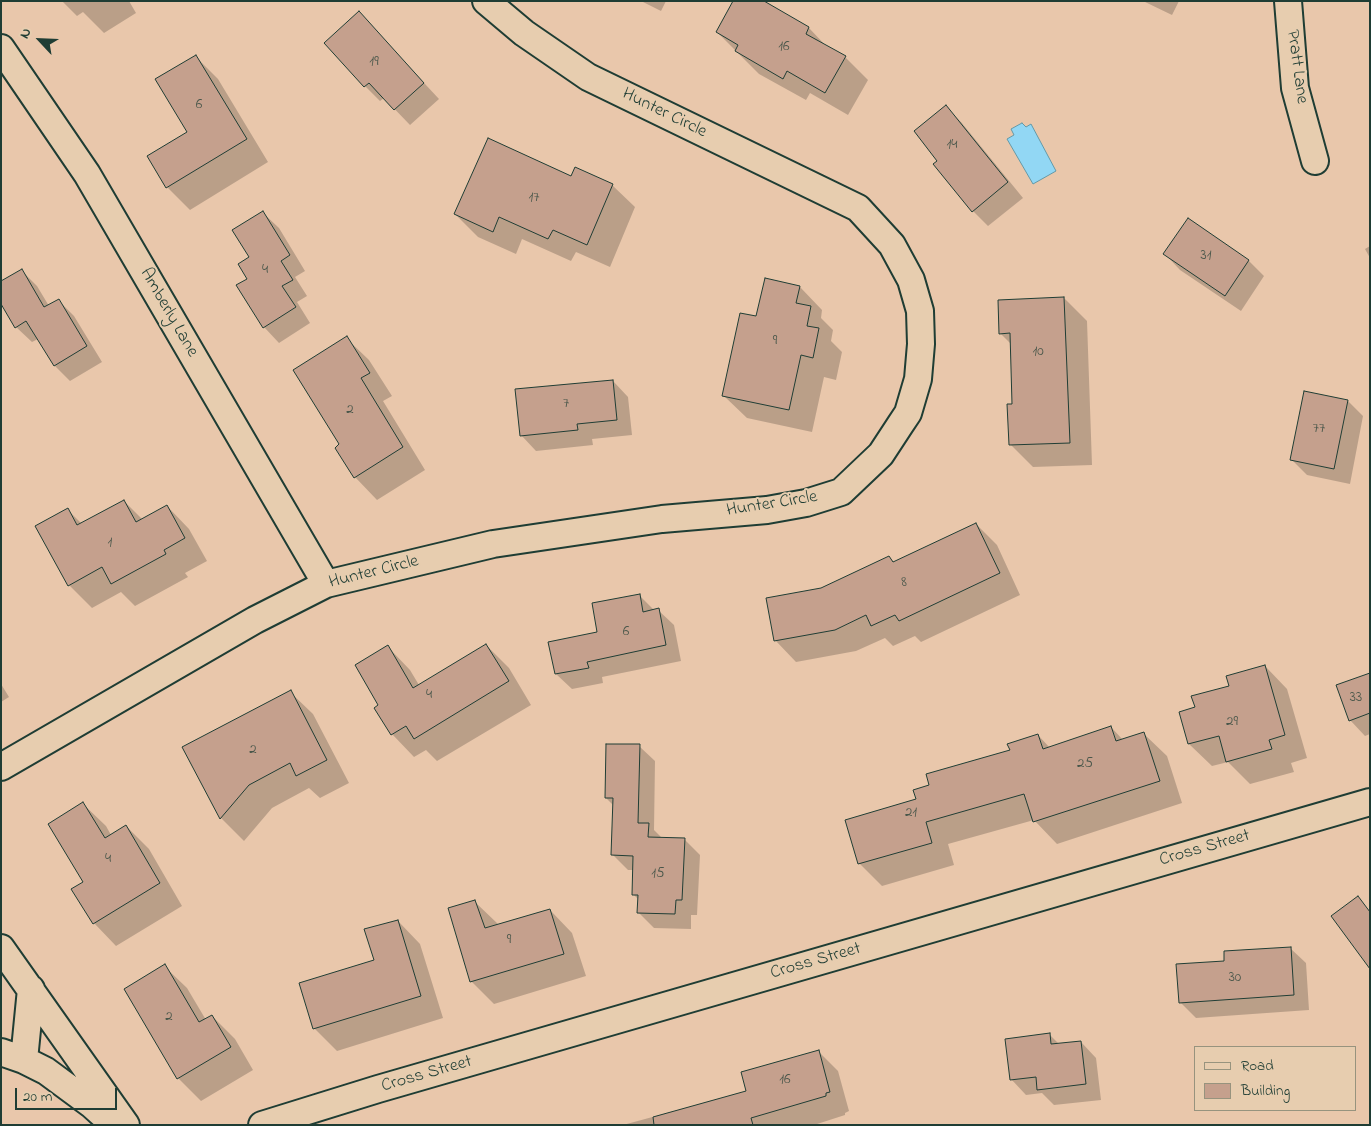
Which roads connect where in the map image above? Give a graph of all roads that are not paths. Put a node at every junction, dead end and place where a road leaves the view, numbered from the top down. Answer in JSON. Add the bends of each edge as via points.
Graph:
{"nodes":[{"id":1,"x":486,"y":1,"type":"edge"},
{"id":2,"x":1288,"y":1,"type":"edge"},
{"id":3,"x":1,"y":48,"type":"edge"},
{"id":4,"x":1315,"y":161,"type":"dead end"},
{"id":5,"x":326,"y":584,"type":"junction"},
{"id":6,"x":1,"y":767,"type":"edge"},
{"id":7,"x":1370,"y":802,"type":"edge"},
{"id":8,"x":1,"y":948,"type":"edge"},
{"id":9,"x":31,"y":989,"type":"junction"},
{"id":10,"x":13,"y":1056,"type":"edge"},
{"id":11,"x":114,"y":1125,"type":"edge"},
{"id":12,"x":126,"y":1125,"type":"edge"},
{"id":13,"x":262,"y":1125,"type":"edge"}],
"edges":[{"from":1,"to":5,"type":"street","name":"Hunter Circle","via":[[524,33],[588,78],[858,208],[892,245],[911,280],[920,311],[918,379],[908,413],[882,454],[841,492],[767,510],[662,519],[493,544]]},
{"from":2,"to":4,"type":"street","name":"Pratt Lane","via":[[1295,88]]},
{"from":3,"to":5,"type":"street","name":"Amberly Lane","via":[[87,174]]},
{"from":5,"to":6,"type":"street","name":"Hunter Circle","via":[[255,620]]},
{"from":7,"to":13,"type":"street","name":"Cross Street","via":[[397,1083]]},
{"from":8,"to":9,"type":"street"},
{"from":9,"to":10,"type":"street"},
{"from":9,"to":12,"type":"street"},
{"from":10,"to":11,"type":"street","via":[[46,1071]]}]}
